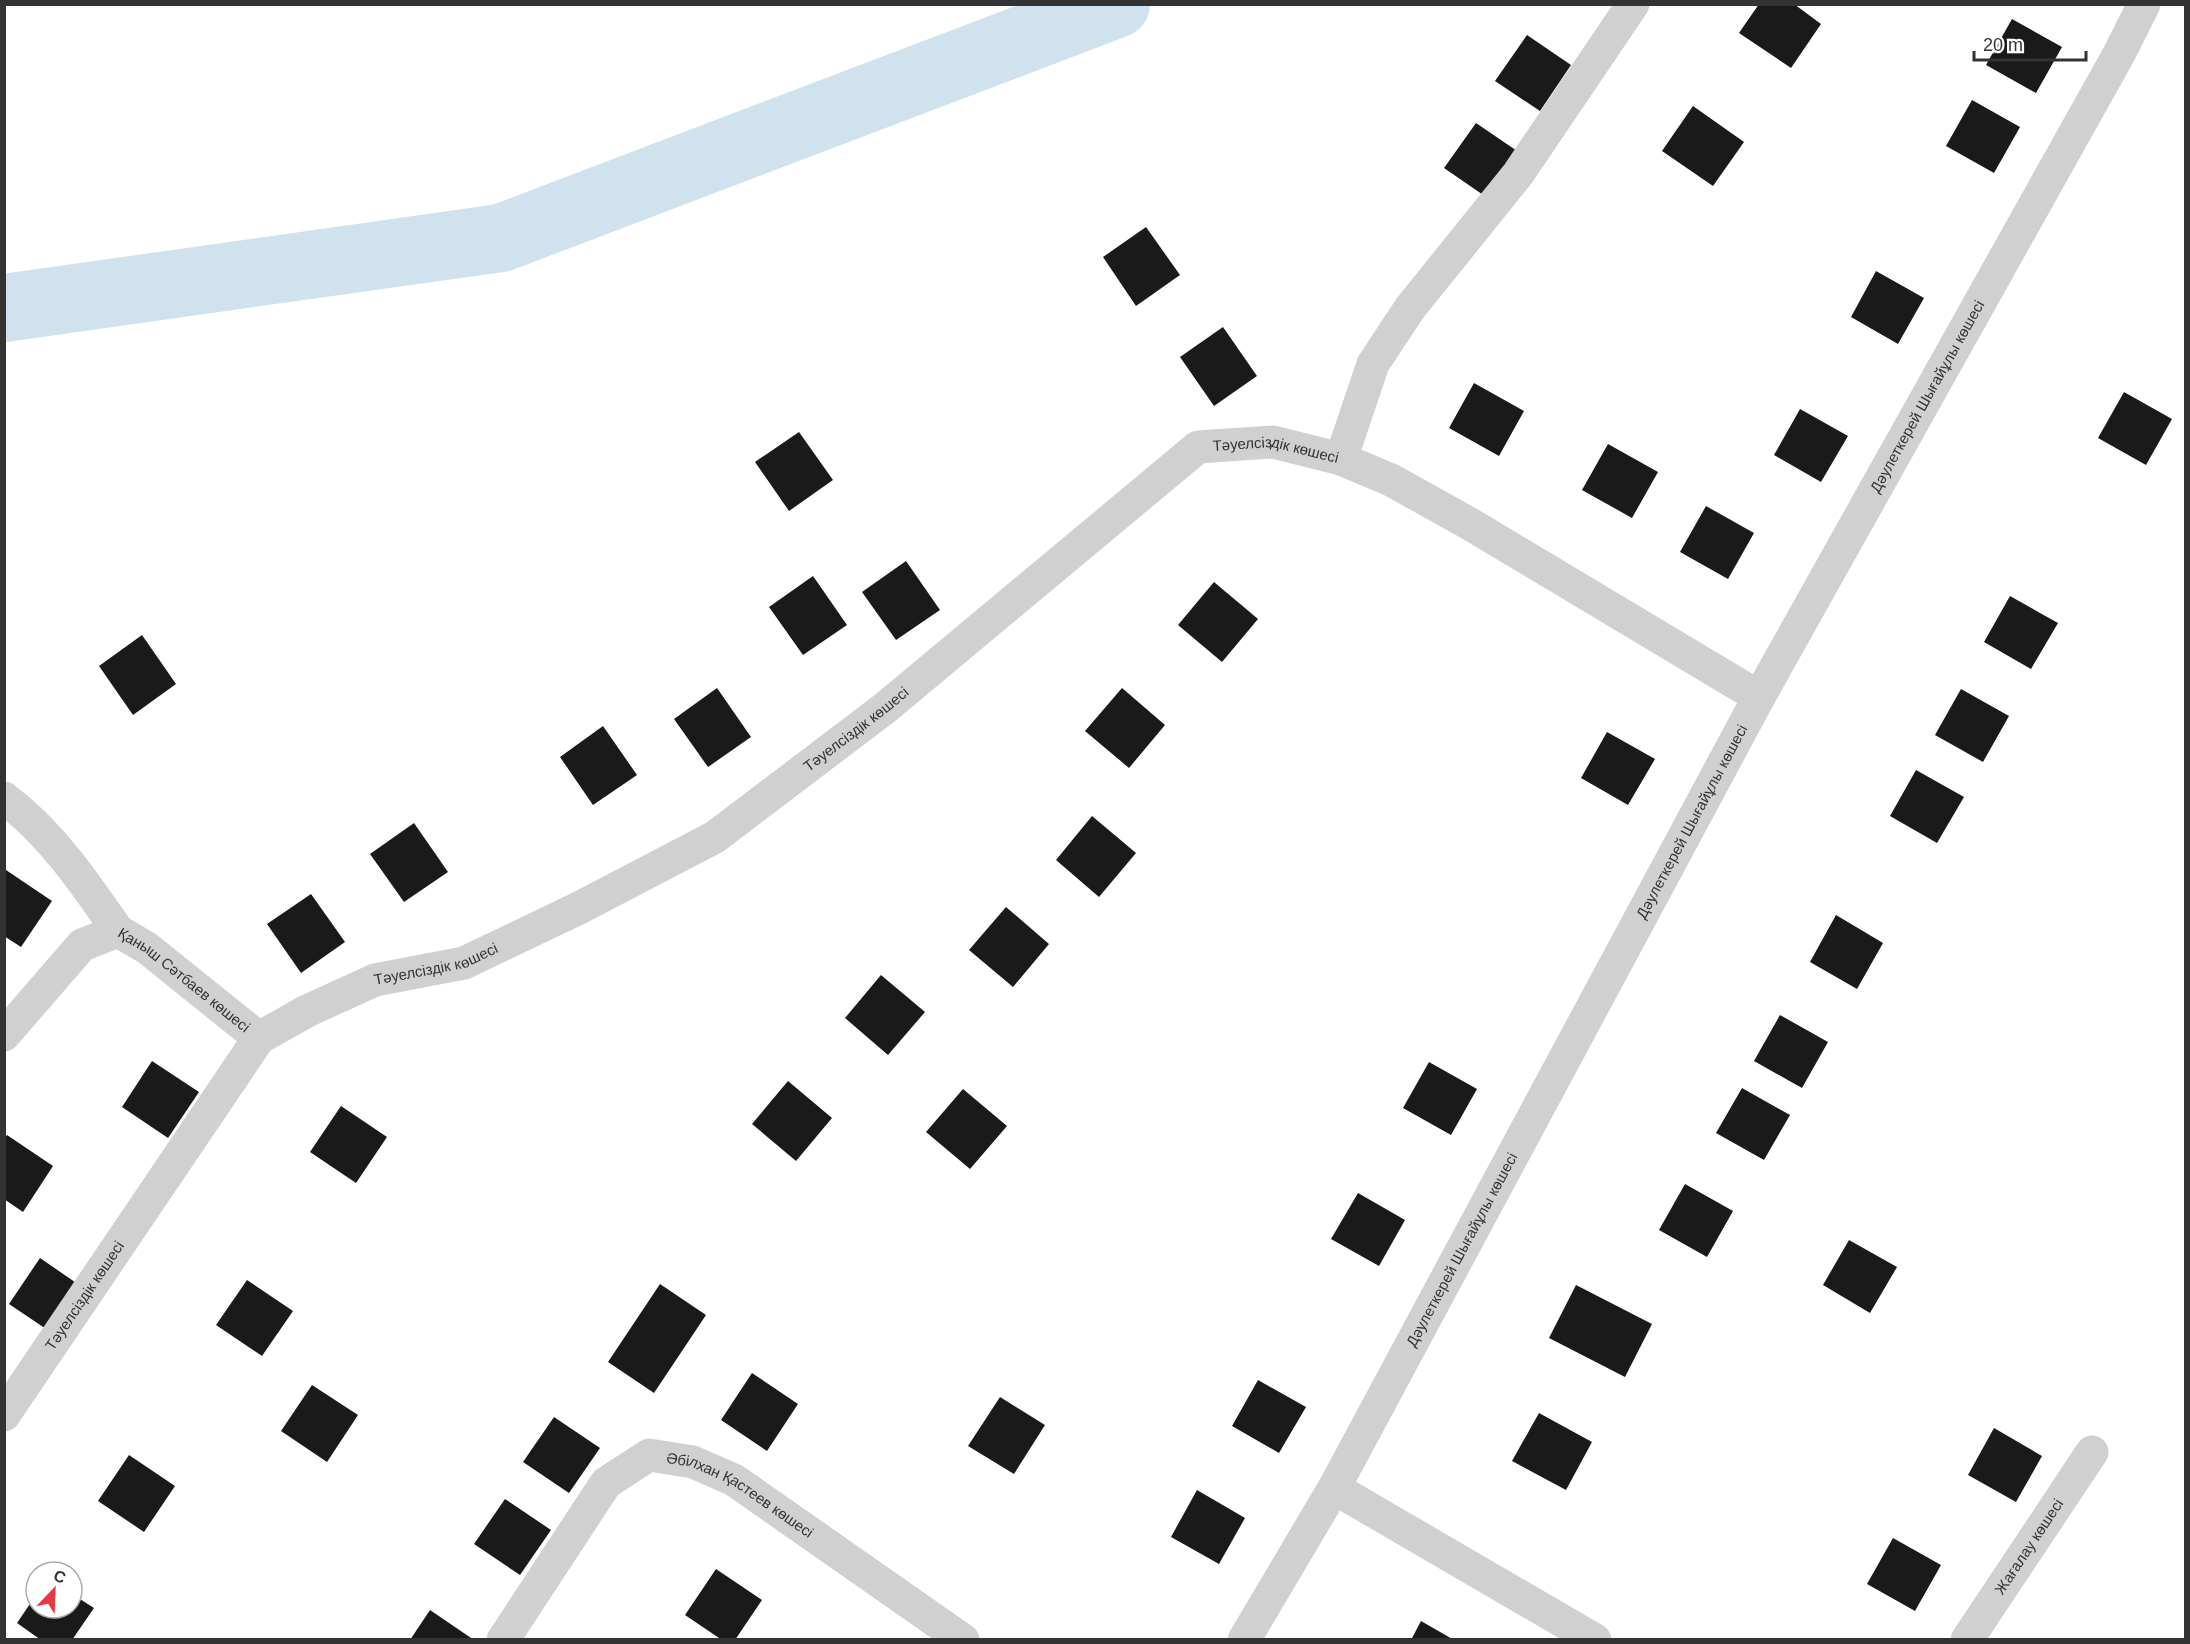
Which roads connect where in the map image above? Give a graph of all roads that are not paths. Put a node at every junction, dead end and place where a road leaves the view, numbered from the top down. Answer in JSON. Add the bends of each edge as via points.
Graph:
{"nodes":[{"id":1,"x":1633,"y":4,"type":"edge"},
{"id":2,"x":2144,"y":4,"type":"edge"},
{"id":3,"x":1341,"y":459,"type":"junction"},
{"id":4,"x":1760,"y":697,"type":"junction"},
{"id":5,"x":4,"y":798,"type":"edge"},
{"id":6,"x":118,"y":931,"type":"junction"},
{"id":7,"x":4,"y":1035,"type":"edge"},
{"id":8,"x":259,"y":1038,"type":"junction"},
{"id":9,"x":4,"y":1415,"type":"edge"},
{"id":10,"x":2092,"y":1452,"type":"dead end"},
{"id":11,"x":1334,"y":1488,"type":"junction"},
{"id":12,"x":503,"y":1640,"type":"edge"},
{"id":13,"x":963,"y":1640,"type":"edge"},
{"id":14,"x":1244,"y":1640,"type":"edge"},
{"id":15,"x":1595,"y":1640,"type":"edge"},
{"id":16,"x":1967,"y":1640,"type":"edge"}],
"edges":[{"from":1,"to":3,"type":"street","name":"Тәуелсіздік көшесі","via":[[1518,174],[1410,308],[1373,364]]},
{"from":2,"to":4,"type":"street","name":"Дәулеткерей Шығайұлы көшесі","via":[[2120,54]]},
{"from":3,"to":4,"type":"street","via":[[1391,480],[1470,524]]},
{"from":3,"to":8,"type":"street","name":"Тәуелсіздік көшесі","via":[[1273,441],[1198,447],[885,708],[715,837],[465,963],[375,980]]},
{"from":4,"to":11,"type":"street","name":"Дәулеткерей Шығайұлы көшесі"},
{"from":5,"to":6,"type":"street","via":[[72,866]]},
{"from":6,"to":7,"type":"street","name":"Қаныш Сәтбаев көшесі","via":[[82,945]]},
{"from":6,"to":8,"type":"street","name":"Қаныш Сәтбаев көшесі","via":[[147,948]]},
{"from":8,"to":9,"type":"street","name":"Тәуелсіздік көшесі"},
{"from":10,"to":16,"type":"street","name":"Жағалау көшесі"},
{"from":11,"to":14,"type":"street","name":"Дәулеткерей Шығайұлы көшесі"},
{"from":11,"to":15,"type":"street"},
{"from":12,"to":13,"type":"street","name":"Әбілхан Қастеев көшесі","via":[[606,1483],[649,1455],[693,1462],[734,1480]]}]}
